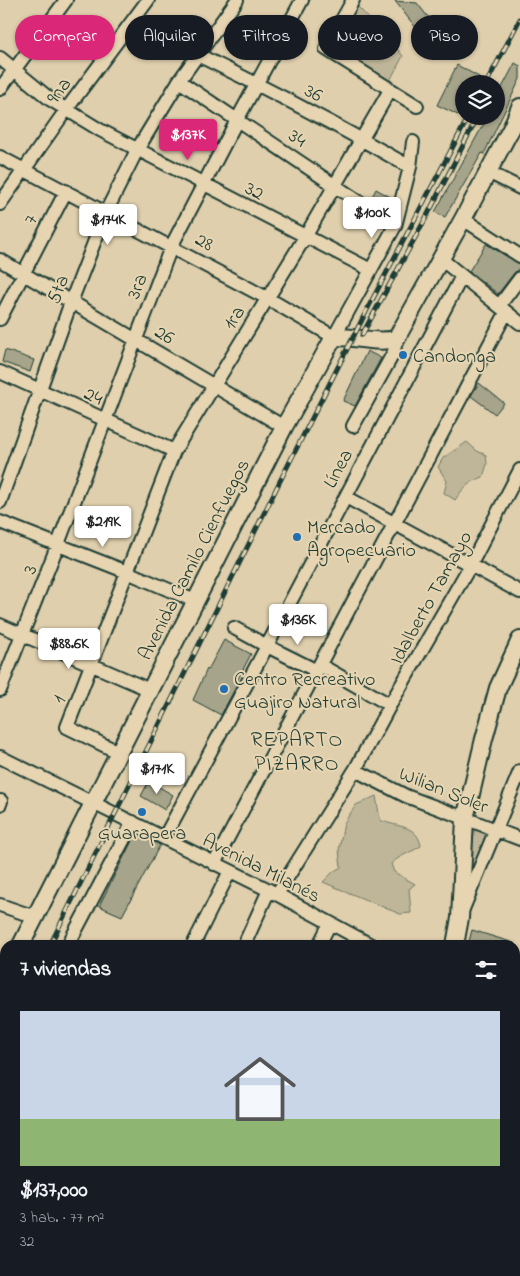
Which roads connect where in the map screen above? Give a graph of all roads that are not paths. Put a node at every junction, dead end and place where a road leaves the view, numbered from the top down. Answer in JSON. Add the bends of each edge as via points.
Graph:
{"nodes":[{"id":1,"x":66,"y":0,"type":"edge"},
{"id":2,"x":148,"y":0,"type":"edge"},
{"id":3,"x":238,"y":0,"type":"edge"},
{"id":4,"x":302,"y":0,"type":"edge"},
{"id":5,"x":353,"y":0,"type":"edge"},
{"id":6,"x":214,"y":33,"type":"edge"},
{"id":7,"x":0,"y":58,"type":"edge"},
{"id":8,"x":194,"y":60,"type":"edge"},
{"id":9,"x":208,"y":60,"type":"edge"},
{"id":10,"x":14,"y":69,"type":"junction"},
{"id":11,"x":179,"y":81,"type":"junction"},
{"id":12,"x":257,"y":84,"type":"junction"},
{"id":13,"x":0,"y":89,"type":"edge"},
{"id":14,"x":390,"y":90,"type":"junction"},
{"id":15,"x":417,"y":106,"type":"dead end"},
{"id":16,"x":520,"y":107,"type":"edge"},
{"id":17,"x":66,"y":110,"type":"junction"},
{"id":18,"x":236,"y":120,"type":"junction"},
{"id":19,"x":516,"y":129,"type":"edge"},
{"id":20,"x":362,"y":139,"type":"junction"},
{"id":21,"x":413,"y":142,"type":"dead end"},
{"id":22,"x":136,"y":150,"type":"junction"},
{"id":23,"x":0,"y":157,"type":"edge"},
{"id":24,"x":410,"y":167,"type":"junction"},
{"id":25,"x":24,"y":170,"type":"junction"},
{"id":26,"x":488,"y":172,"type":"junction"},
{"id":27,"x":203,"y":184,"type":"junction"},
{"id":28,"x":336,"y":184,"type":"junction"},
{"id":29,"x":520,"y":188,"type":"edge"},
{"id":30,"x":66,"y":191,"type":"junction"},
{"id":31,"x":0,"y":204,"type":"edge"},
{"id":32,"x":106,"y":212,"type":"junction"},
{"id":33,"x":464,"y":219,"type":"junction"},
{"id":34,"x":396,"y":226,"type":"junction"},
{"id":35,"x":305,"y":237,"type":"junction"},
{"id":36,"x":171,"y":247,"type":"junction"},
{"id":37,"x":520,"y":256,"type":"edge"},
{"id":38,"x":441,"y":259,"type":"junction"},
{"id":39,"x":0,"y":260,"type":"edge"},
{"id":40,"x":371,"y":270,"type":"junction"},
{"id":41,"x":23,"y":274,"type":"junction"},
{"id":42,"x":462,"y":276,"type":"junction"},
{"id":43,"x":520,"y":278,"type":"edge"},
{"id":44,"x":267,"y":298,"type":"junction"},
{"id":45,"x":71,"y":302,"type":"junction"},
{"id":46,"x":502,"y":310,"type":"junction"},
{"id":47,"x":0,"y":319,"type":"edge"},
{"id":48,"x":520,"y":323,"type":"edge"},
{"id":49,"x":334,"y":337,"type":"junction"},
{"id":50,"x":136,"y":339,"type":"junction"},
{"id":51,"x":396,"y":339,"type":"junction"},
{"id":52,"x":0,"y":372,"type":"edge"},
{"id":53,"x":213,"y":384,"type":"junction"},
{"id":54,"x":39,"y":391,"type":"junction"},
{"id":55,"x":106,"y":421,"type":"junction"},
{"id":56,"x":353,"y":426,"type":"dead end"},
{"id":57,"x":284,"y":427,"type":"junction"},
{"id":58,"x":174,"y":451,"type":"junction"},
{"id":59,"x":520,"y":470,"type":"edge"},
{"id":60,"x":346,"y":497,"type":"junction"},
{"id":61,"x":0,"y":502,"type":"edge"},
{"id":62,"x":0,"y":522,"type":"edge"},
{"id":63,"x":393,"y":524,"type":"junction"},
{"id":64,"x":58,"y":544,"type":"junction"},
{"id":65,"x":470,"y":566,"type":"junction"},
{"id":66,"x":127,"y":572,"type":"junction"},
{"id":67,"x":520,"y":592,"type":"edge"},
{"id":68,"x":195,"y":601,"type":"junction"},
{"id":69,"x":0,"y":625,"type":"edge"},
{"id":70,"x":234,"y":628,"type":"dead end"},
{"id":71,"x":22,"y":635,"type":"junction"},
{"id":72,"x":520,"y":640,"type":"edge"},
{"id":73,"x":267,"y":646,"type":"junction"},
{"id":74,"x":92,"y":665,"type":"junction"},
{"id":75,"x":318,"y":668,"type":"junction"},
{"id":76,"x":0,"y":690,"type":"edge"},
{"id":77,"x":150,"y":690,"type":"junction"},
{"id":78,"x":390,"y":705,"type":"junction"},
{"id":79,"x":118,"y":752,"type":"junction"},
{"id":80,"x":0,"y":757,"type":"edge"},
{"id":81,"x":355,"y":770,"type":"junction"},
{"id":82,"x":520,"y":771,"type":"edge"},
{"id":83,"x":94,"y":803,"type":"junction"},
{"id":84,"x":465,"y":819,"type":"junction"},
{"id":85,"x":133,"y":822,"type":"junction"},
{"id":86,"x":496,"y":830,"type":"junction"},
{"id":87,"x":164,"y":838,"type":"junction"},
{"id":88,"x":520,"y":839,"type":"edge"},
{"id":89,"x":214,"y":864,"type":"junction"},
{"id":90,"x":230,"y":872,"type":"junction"},
{"id":91,"x":273,"y":892,"type":"junction"},
{"id":92,"x":0,"y":905,"type":"edge"},
{"id":93,"x":35,"y":917,"type":"junction"},
{"id":94,"x":460,"y":918,"type":"junction"},
{"id":95,"x":330,"y":924,"type":"junction"},
{"id":96,"x":24,"y":940,"type":"edge"},
{"id":97,"x":71,"y":940,"type":"edge"},
{"id":98,"x":196,"y":940,"type":"edge"},
{"id":99,"x":247,"y":940,"type":"edge"},
{"id":100,"x":322,"y":940,"type":"edge"},
{"id":101,"x":362,"y":940,"type":"edge"},
{"id":102,"x":456,"y":940,"type":"edge"}],
"edges":[{"from":1,"to":10,"type":"street"},
{"from":2,"to":17,"type":"street","name":"9na"},
{"from":3,"to":6,"type":"street","name":"5ta"},
{"from":4,"to":12,"type":"street","name":"3ra"},
{"from":5,"to":14,"type":"street","via":[[326,49]]},
{"from":7,"to":10,"type":"street","name":"32"},
{"from":8,"to":11,"type":"street","name":"5ta"},
{"from":9,"to":12,"type":"street","name":"36"},
{"from":10,"to":13,"type":"street"},
{"from":10,"to":17,"type":"street","name":"32"},
{"from":11,"to":18,"type":"street","name":"34"},
{"from":11,"to":22,"type":"street","name":"5ta"},
{"from":12,"to":18,"type":"street","name":"3ra"},
{"from":12,"to":20,"type":"street","name":"36"},
{"from":14,"to":15,"type":"street"},
{"from":14,"to":20,"type":"street","name":"1ra"},
{"from":16,"to":19,"type":"main road"},
{"from":17,"to":22,"type":"street","name":"32"},
{"from":17,"to":25,"type":"street","name":"9na"},
{"from":18,"to":27,"type":"street","name":"3ra"},
{"from":18,"to":28,"type":"street","name":"34"},
{"from":19,"to":26,"type":"main road"},
{"from":20,"to":24,"type":"street","name":"36"},
{"from":20,"to":28,"type":"street","name":"1ra"},
{"from":21,"to":24,"type":"street"},
{"from":22,"to":27,"type":"street","name":"32"},
{"from":22,"to":32,"type":"street","name":"5ta"},
{"from":23,"to":25,"type":"street","name":"28"},
{"from":24,"to":34,"type":"street"},
{"from":25,"to":30,"type":"street","name":"28"},
{"from":25,"to":31,"type":"street","name":"9na"},
{"from":26,"to":29,"type":"street"},
{"from":26,"to":33,"type":"main road"},
{"from":27,"to":35,"type":"street","name":"32"},
{"from":27,"to":36,"type":"street","name":"3ra"},
{"from":28,"to":34,"type":"street","name":"34"},
{"from":28,"to":35,"type":"street","name":"1ra"},
{"from":30,"to":32,"type":"street","name":"28"},
{"from":30,"to":41,"type":"street","name":"7"},
{"from":32,"to":36,"type":"street","name":"28"},
{"from":32,"to":45,"type":"street","name":"5ta"},
{"from":33,"to":37,"type":"street"},
{"from":33,"to":38,"type":"main road"},
{"from":34,"to":40,"type":"street"},
{"from":35,"to":40,"type":"street","name":"32"},
{"from":35,"to":44,"type":"street","name":"1ra"},
{"from":36,"to":44,"type":"street","name":"28"},
{"from":36,"to":50,"type":"street","name":"3ra"},
{"from":38,"to":42,"type":"street"},
{"from":38,"to":51,"type":"main road"},
{"from":39,"to":41,"type":"street","name":"26"},
{"from":40,"to":49,"type":"street"},
{"from":41,"to":45,"type":"street","name":"26"},
{"from":41,"to":47,"type":"street","name":"7"},
{"from":42,"to":46,"type":"street"},
{"from":42,"to":60,"type":"street","name":"Línea"},
{"from":43,"to":46,"type":"street"},
{"from":44,"to":49,"type":"street","name":"28"},
{"from":44,"to":53,"type":"street","name":"1ra"},
{"from":45,"to":50,"type":"street","name":"26"},
{"from":45,"to":54,"type":"street","name":"5ta"},
{"from":46,"to":48,"type":"street"},
{"from":46,"to":63,"type":"street"},
{"from":49,"to":51,"type":"main road","name":"28","via":[[386,342]]},
{"from":49,"to":57,"type":"main road","name":"Avenida Camilo Cienfuegos"},
{"from":50,"to":53,"type":"street","name":"26"},
{"from":50,"to":55,"type":"street","name":"3ra"},
{"from":51,"to":56,"type":"street","via":[[394,352]]},
{"from":52,"to":54,"type":"street","name":"24"},
{"from":53,"to":57,"type":"street","name":"26"},
{"from":53,"to":58,"type":"street","name":"1ra"},
{"from":54,"to":55,"type":"street","name":"24"},
{"from":54,"to":61,"type":"street","name":"5ta"},
{"from":55,"to":58,"type":"street","name":"24"},
{"from":55,"to":64,"type":"street","name":"3ra"},
{"from":57,"to":68,"type":"main road","name":"Avenida Camilo Cienfuegos"},
{"from":58,"to":66,"type":"street","name":"1ra"},
{"from":59,"to":65,"type":"street","name":"Idalberto Tamayo"},
{"from":60,"to":63,"type":"street"},
{"from":60,"to":73,"type":"street","name":"Línea"},
{"from":62,"to":64,"type":"street"},
{"from":63,"to":65,"type":"street"},
{"from":63,"to":75,"type":"street"},
{"from":64,"to":66,"type":"street"},
{"from":64,"to":71,"type":"street","name":"3"},
{"from":65,"to":67,"type":"street"},
{"from":65,"to":78,"type":"street","name":"Idalberto Tamayo"},
{"from":66,"to":68,"type":"street"},
{"from":66,"to":74,"type":"street","name":"1"},
{"from":68,"to":77,"type":"main road","name":"Avenida Camilo Cienfuegos"},
{"from":69,"to":71,"type":"street"},
{"from":70,"to":73,"type":"street"},
{"from":71,"to":74,"type":"street"},
{"from":71,"to":76,"type":"street","name":"3"},
{"from":72,"to":84,"type":"main road","via":[[498,688]]},
{"from":73,"to":75,"type":"street"},
{"from":73,"to":87,"type":"street","name":"Línea"},
{"from":74,"to":77,"type":"street"},
{"from":74,"to":79,"type":"street","name":"1","via":[[67,727]]},
{"from":75,"to":78,"type":"street"},
{"from":75,"to":89,"type":"street"},
{"from":77,"to":79,"type":"main road","name":"Avenida Camilo Cienfuegos"},
{"from":78,"to":81,"type":"street","name":"Idalberto Tamayo"},
{"from":79,"to":83,"type":"main road","name":"Avenida Camilo Cienfuegos"},
{"from":80,"to":83,"type":"street","name":"Avenida Milanés"},
{"from":81,"to":84,"type":"street","name":"Wilian Soler","via":[[406,796]]},
{"from":81,"to":91,"type":"street","name":"Idalberto Tamayo"},
{"from":82,"to":86,"type":"street"},
{"from":83,"to":85,"type":"street","name":"Avenida Milanés"},
{"from":83,"to":93,"type":"main road","name":"Avenida Camilo Cienfuegos"},
{"from":84,"to":86,"type":"street","name":"Wilian Soler"},
{"from":84,"to":94,"type":"main road"},
{"from":85,"to":87,"type":"street","name":"Avenida Milanés"},
{"from":85,"to":97,"type":"street"},
{"from":86,"to":88,"type":"street","name":"Wilian Soler"},
{"from":86,"to":94,"type":"street"},
{"from":87,"to":89,"type":"street","name":"Avenida Milanés"},
{"from":89,"to":90,"type":"street","name":"Avenida Milanés"},
{"from":90,"to":91,"type":"street","name":"Avenida Milanés"},
{"from":90,"to":98,"type":"street"},
{"from":91,"to":95,"type":"street","name":"Avenida Milanés"},
{"from":91,"to":99,"type":"street","name":"Idalberto Tamayo"},
{"from":92,"to":93,"type":"street"},
{"from":93,"to":96,"type":"main road","name":"Avenida Camilo Cienfuegos"},
{"from":94,"to":102,"type":"main road"},
{"from":95,"to":100,"type":"street"},
{"from":95,"to":101,"type":"street","name":"Avenida Milanés"}]}
